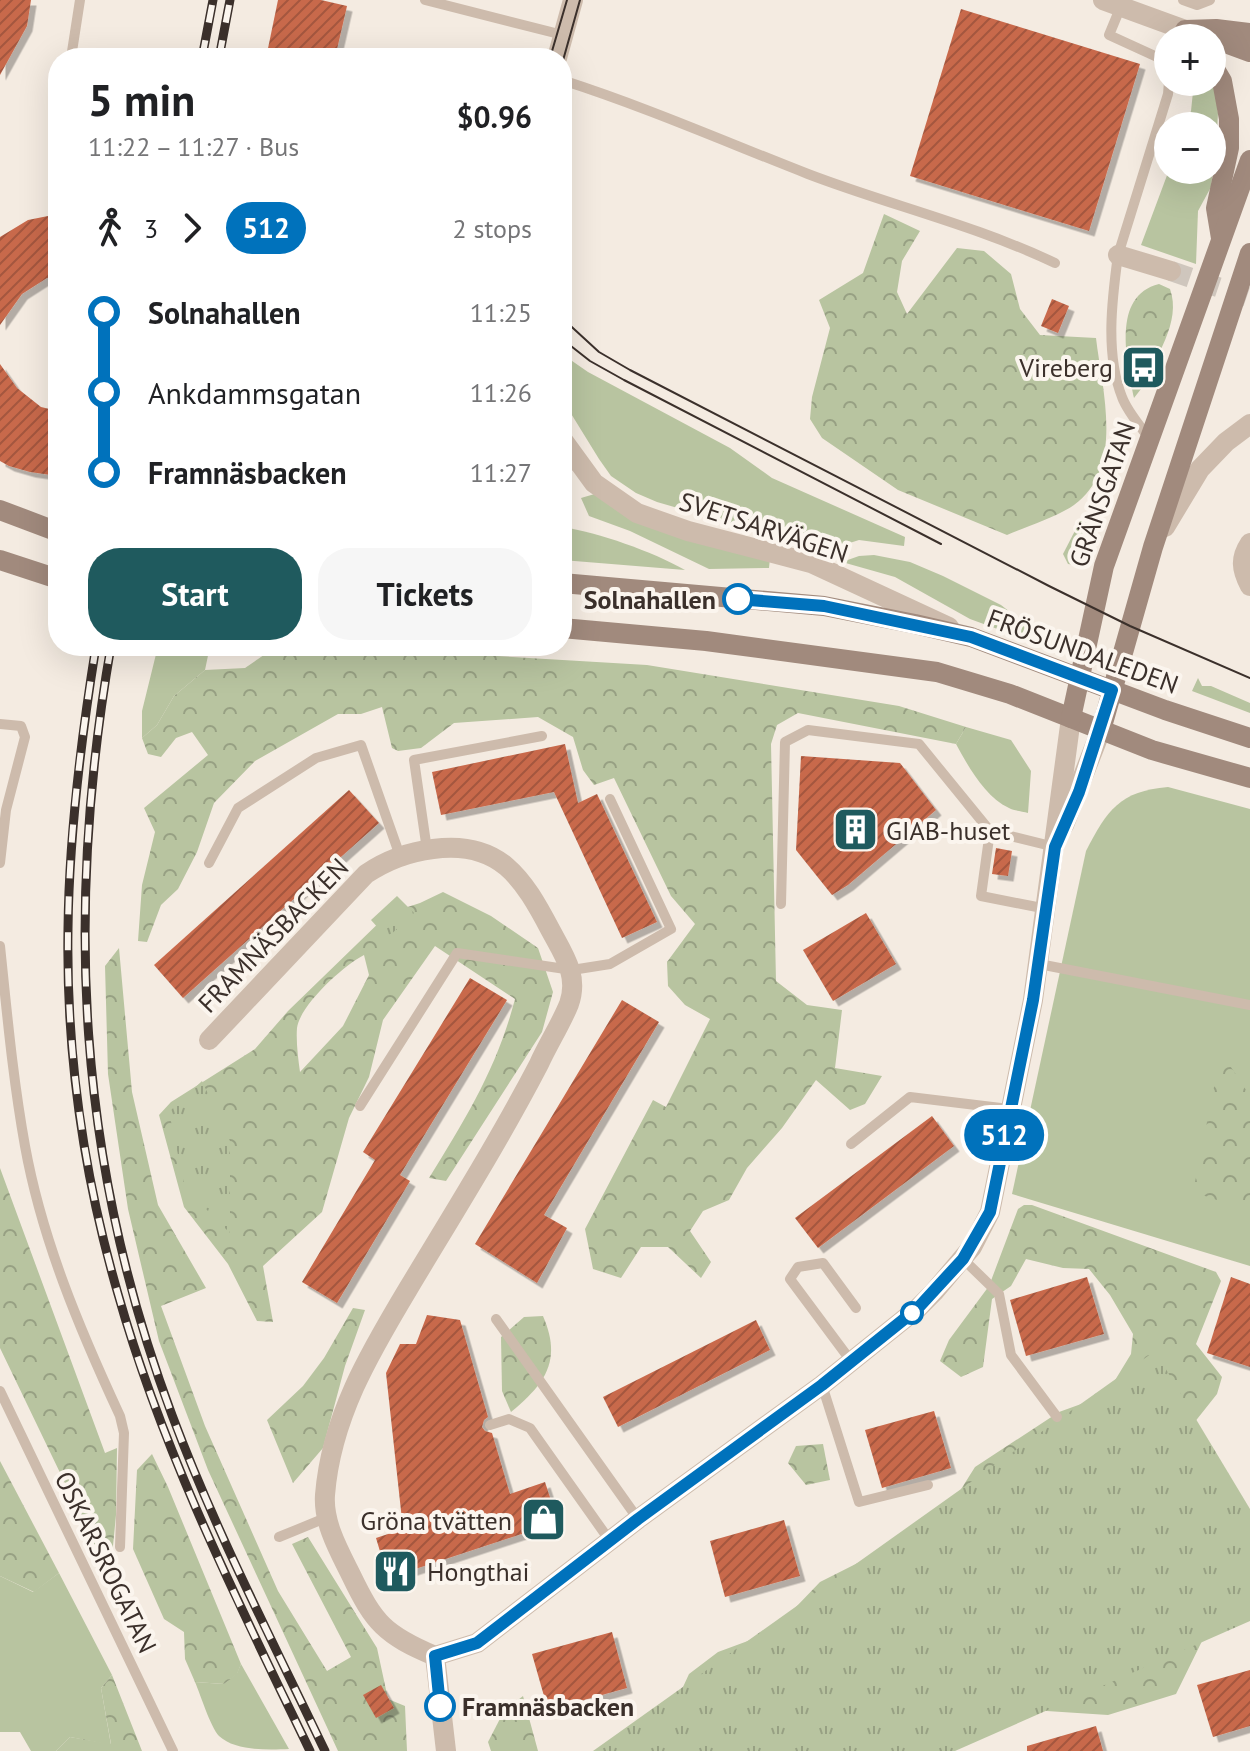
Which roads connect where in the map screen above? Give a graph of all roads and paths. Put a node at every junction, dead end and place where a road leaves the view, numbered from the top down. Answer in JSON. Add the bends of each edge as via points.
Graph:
{"nodes":[{"id":1,"x":80,"y":0,"type":"edge"},
{"id":2,"x":425,"y":0,"type":"edge"},
{"id":3,"x":573,"y":0,"type":"edge"},
{"id":4,"x":1183,"y":0,"type":"edge"},
{"id":5,"x":1210,"y":0,"type":"edge"},
{"id":6,"x":1115,"y":2,"type":"edge"},
{"id":7,"x":1166,"y":24,"type":"edge"},
{"id":8,"x":1226,"y":30,"type":"edge"},
{"id":9,"x":1250,"y":33,"type":"edge"},
{"id":10,"x":563,"y":35,"type":"junction"},
{"id":11,"x":1226,"y":43,"type":"edge"},
{"id":12,"x":73,"y":48,"type":"edge"},
{"id":13,"x":560,"y":48,"type":"edge"},
{"id":14,"x":1250,"y":52,"type":"edge"},
{"id":15,"x":1154,"y":56,"type":"edge"},
{"id":16,"x":572,"y":83,"type":"edge"},
{"id":17,"x":1167,"y":96,"type":"edge"},
{"id":18,"x":1225,"y":96,"type":"edge"},
{"id":19,"x":1250,"y":160,"type":"edge"},
{"id":20,"x":1222,"y":241,"type":"junction"},
{"id":21,"x":1250,"y":253,"type":"edge"},
{"id":22,"x":1118,"y":255,"type":"junction"},
{"id":23,"x":1055,"y":263,"type":"dead end"},
{"id":24,"x":1171,"y":271,"type":"tunnel mouth"},
{"id":25,"x":1250,"y":424,"type":"edge"},
{"id":26,"x":1149,"y":438,"type":"junction"},
{"id":27,"x":572,"y":467,"type":"edge"},
{"id":28,"x":0,"y":510,"type":"edge"},
{"id":29,"x":48,"y":528,"type":"edge"},
{"id":30,"x":1250,"y":543,"type":"edge"},
{"id":31,"x":1153,"y":547,"type":"junction"},
{"id":32,"x":0,"y":560,"type":"edge"},
{"id":33,"x":48,"y":576,"type":"edge"},
{"id":34,"x":572,"y":584,"type":"edge"},
{"id":35,"x":1250,"y":586,"type":"edge"},
{"id":36,"x":572,"y":629,"type":"edge"},
{"id":37,"x":971,"y":637,"type":"junction"},
{"id":38,"x":1079,"y":678,"type":"junction"},
{"id":39,"x":1112,"y":690,"type":"junction"},
{"id":40,"x":1071,"y":718,"type":"junction"},
{"id":41,"x":0,"y":724,"type":"edge"},
{"id":42,"x":1101,"y":730,"type":"junction"},
{"id":43,"x":542,"y":736,"type":"dead end"},
{"id":44,"x":1250,"y":738,"type":"edge"},
{"id":45,"x":1250,"y":778,"type":"edge"},
{"id":46,"x":610,"y":799,"type":"dead end"},
{"id":47,"x":990,"y":831,"type":"junction"},
{"id":48,"x":1055,"y":847,"type":"junction"},
{"id":49,"x":427,"y":850,"type":"junction"},
{"id":50,"x":400,"y":856,"type":"junction"},
{"id":51,"x":0,"y":863,"type":"edge"},
{"id":52,"x":209,"y":863,"type":"dead end"},
{"id":53,"x":781,"y":904,"type":"dead end"},
{"id":54,"x":1047,"y":909,"type":"junction"},
{"id":55,"x":0,"y":946,"type":"edge"},
{"id":56,"x":1039,"y":964,"type":"junction"},
{"id":57,"x":572,"y":970,"type":"junction"},
{"id":58,"x":1250,"y":1005,"type":"edge"},
{"id":59,"x":209,"y":1040,"type":"dead end"},
{"id":60,"x":360,"y":1106,"type":"dead end"},
{"id":61,"x":1009,"y":1109,"type":"junction"},
{"id":62,"x":851,"y":1144,"type":"dead end"},
{"id":63,"x":963,"y":1259,"type":"junction"},
{"id":64,"x":856,"y":1308,"type":"dead end"},
{"id":65,"x":496,"y":1319,"type":"dead end"},
{"id":66,"x":851,"y":1361,"type":"junction"},
{"id":67,"x":822,"y":1385,"type":"junction"},
{"id":68,"x":0,"y":1391,"type":"edge"},
{"id":69,"x":1057,"y":1417,"type":"dead end"},
{"id":70,"x":490,"y":1425,"type":"dead end"},
{"id":71,"x":928,"y":1485,"type":"dead end"},
{"id":72,"x":328,"y":1517,"type":"junction"},
{"id":73,"x":638,"y":1519,"type":"junction"},
{"id":74,"x":279,"y":1537,"type":"dead end"},
{"id":75,"x":610,"y":1541,"type":"junction"},
{"id":76,"x":120,"y":1547,"type":"dead end"},
{"id":77,"x":435,"y":1656,"type":"junction"},
{"id":78,"x":173,"y":1751,"type":"edge"},
{"id":79,"x":446,"y":1751,"type":"edge"}],
"edges":[{"from":1,"to":12,"type":"lane"},
{"from":2,"to":10,"type":"lane"},
{"from":3,"to":10,"type":"street"},
{"from":4,"to":5,"type":"lane","via":[[1197,5]]},
{"from":6,"to":7,"type":"street"},
{"from":6,"to":15,"type":"lane","via":[[1109,35]]},
{"from":8,"to":9,"type":"main road"},
{"from":10,"to":13,"type":"street"},
{"from":11,"to":14,"type":"main road"},
{"from":16,"to":23,"type":"lane"},
{"from":17,"to":22,"type":"lane"},
{"from":18,"to":20,"type":"main road","via":[[1229,148],[1216,208]]},
{"from":19,"to":20,"type":"main road","name":"GRÄNSGATAN"},
{"from":20,"to":26,"type":"main road","name":"GRÄNSGATAN"},
{"from":21,"to":31,"type":"main road"},
{"from":22,"to":24,"type":"street"},
{"from":22,"to":26,"type":"lane","via":[[1112,351],[1122,398]]},
{"from":25,"to":31,"type":"street","via":[[1200,469]]},
{"from":26,"to":38,"type":"main road","name":"GRÄNSGATAN","via":[[1101,575]]},
{"from":27,"to":37,"type":"street","name":"SVETSARVÄGEN","via":[[637,513],[811,563]]},
{"from":28,"to":29,"type":"main road"},
{"from":30,"to":35,"type":"street","via":[[1242,555]]},
{"from":31,"to":39,"type":"main road"},
{"from":32,"to":33,"type":"main road"},
{"from":34,"to":37,"type":"main road","name":"FRÖSUNDALEDEN","via":[[824,606]]},
{"from":36,"to":40,"type":"main road","via":[[937,672]]},
{"from":37,"to":38,"type":"main road","name":"FRÖSUNDALEDEN"},
{"from":38,"to":39,"type":"main road","name":"FRÖSUNDALEDEN"},
{"from":38,"to":40,"type":"main road","name":"GRÄNSGATAN"},
{"from":39,"to":42,"type":"main road"},
{"from":39,"to":44,"type":"main road","name":"FRÖSUNDALEDEN"},
{"from":40,"to":42,"type":"main road"},
{"from":40,"to":48,"type":"street"},
{"from":41,"to":51,"type":"lane","via":[[21,726],[25,737],[6,810]]},
{"from":42,"to":45,"type":"main road"},
{"from":42,"to":48,"type":"street"},
{"from":43,"to":49,"type":"lane","via":[[414,760]]},
{"from":46,"to":57,"type":"lane","via":[[671,929],[610,964]]},
{"from":47,"to":48,"type":"lane"},
{"from":47,"to":53,"type":"lane","via":[[919,744],[808,730],[785,742]]},
{"from":47,"to":54,"type":"lane","via":[[981,896]]},
{"from":48,"to":54,"type":"street"},
{"from":49,"to":50,"type":"street","name":"FRAMNÄSBACKEN"},
{"from":49,"to":57,"type":"street","name":"FRAMNÄSBACKEN","via":[[473,849],[502,862],[533,897]]},
{"from":50,"to":52,"type":"lane","via":[[361,745],[316,758],[238,808]]},
{"from":50,"to":59,"type":"street","name":"FRAMNÄSBACKEN","via":[[366,874]]},
{"from":54,"to":56,"type":"street"},
{"from":55,"to":76,"type":"lane","via":[[25,1147],[72,1307],[124,1433]]},
{"from":56,"to":58,"type":"lane"},
{"from":56,"to":61,"type":"street"},
{"from":57,"to":60,"type":"lane","via":[[457,953]]},
{"from":57,"to":72,"type":"street","via":[[570,1002],[512,1117],[359,1376],[332,1450],[325,1498]]},
{"from":61,"to":62,"type":"lane","via":[[910,1097]]},
{"from":61,"to":63,"type":"street","via":[[990,1212]]},
{"from":63,"to":66,"type":"street","via":[[918,1308]]},
{"from":63,"to":69,"type":"lane","via":[[999,1294],[1011,1355]]},
{"from":64,"to":66,"type":"lane","via":[[823,1263],[798,1267],[790,1279]]},
{"from":65,"to":73,"type":"lane"},
{"from":66,"to":67,"type":"street"},
{"from":67,"to":71,"type":"lane","via":[[859,1502]]},
{"from":67,"to":73,"type":"street"},
{"from":68,"to":78,"type":"lane","name":"OSKARSROGATAN"},
{"from":70,"to":75,"type":"lane","via":[[509,1419],[530,1428]]},
{"from":72,"to":74,"type":"lane"},
{"from":72,"to":77,"type":"street","via":[[332,1538],[366,1607],[389,1634]]},
{"from":73,"to":75,"type":"street"},
{"from":75,"to":77,"type":"street","via":[[477,1643]]},
{"from":77,"to":79,"type":"street"}]}
